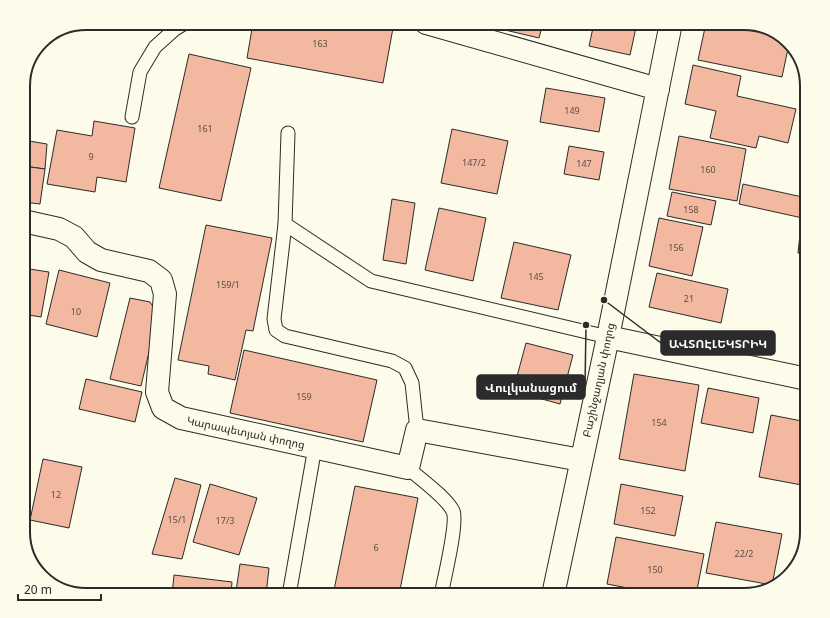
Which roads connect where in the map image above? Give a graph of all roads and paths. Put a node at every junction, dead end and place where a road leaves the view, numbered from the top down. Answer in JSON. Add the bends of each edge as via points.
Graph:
{"nodes":[{"id":1,"x":174,"y":30,"type":"edge"},
{"id":2,"x":451,"y":30,"type":"edge"},
{"id":3,"x":670,"y":30,"type":"edge"},
{"id":4,"x":658,"y":89,"type":"junction"},
{"id":5,"x":132,"y":117,"type":"dead end"},
{"id":6,"x":288,"y":133,"type":"dead end"},
{"id":7,"x":30,"y":223,"type":"edge"},
{"id":8,"x":285,"y":224,"type":"junction"},
{"id":9,"x":608,"y":337,"type":"junction"},
{"id":10,"x":800,"y":378,"type":"edge"},
{"id":11,"x":417,"y":430,"type":"junction"},
{"id":12,"x":315,"y":448,"type":"junction"},
{"id":13,"x":581,"y":460,"type":"junction"},
{"id":14,"x":408,"y":468,"type":"junction"},
{"id":15,"x":290,"y":588,"type":"edge"},
{"id":16,"x":442,"y":588,"type":"edge"},
{"id":17,"x":554,"y":588,"type":"edge"}],
"edges":[{"from":1,"to":5,"type":"lane","via":[[155,47],[140,72]]},
{"from":2,"to":4,"type":"street"},
{"from":3,"to":4,"type":"street","name":"Բաշինջաղյան փողոց"},
{"from":4,"to":9,"type":"street","name":"Բաշինջաղյան փողոց"},
{"from":6,"to":8,"type":"lane"},
{"from":7,"to":12,"type":"street","name":"Կարապետյան փողոց","via":[[59,229],[74,237],[87,252],[101,260],[148,271],[161,280],[165,294],[157,392],[163,408],[181,418]]},
{"from":8,"to":9,"type":"lane","via":[[371,281]]},
{"from":8,"to":11,"type":"lane","via":[[274,319],[276,330],[285,336],[392,361],[405,368],[412,383]]},
{"from":9,"to":10,"type":"street"},
{"from":9,"to":13,"type":"street","name":"Բաշինջաղյան փողոց"},
{"from":11,"to":13,"type":"street"},
{"from":11,"to":14,"type":"street"},
{"from":12,"to":14,"type":"street","name":"Կարապետյան փողոց"},
{"from":12,"to":15,"type":"lane"},
{"from":13,"to":17,"type":"street","name":"Բաշինջաղյան փողոց"},
{"from":14,"to":16,"type":"lane","via":[[447,502],[453,512],[454,525]]}]}
